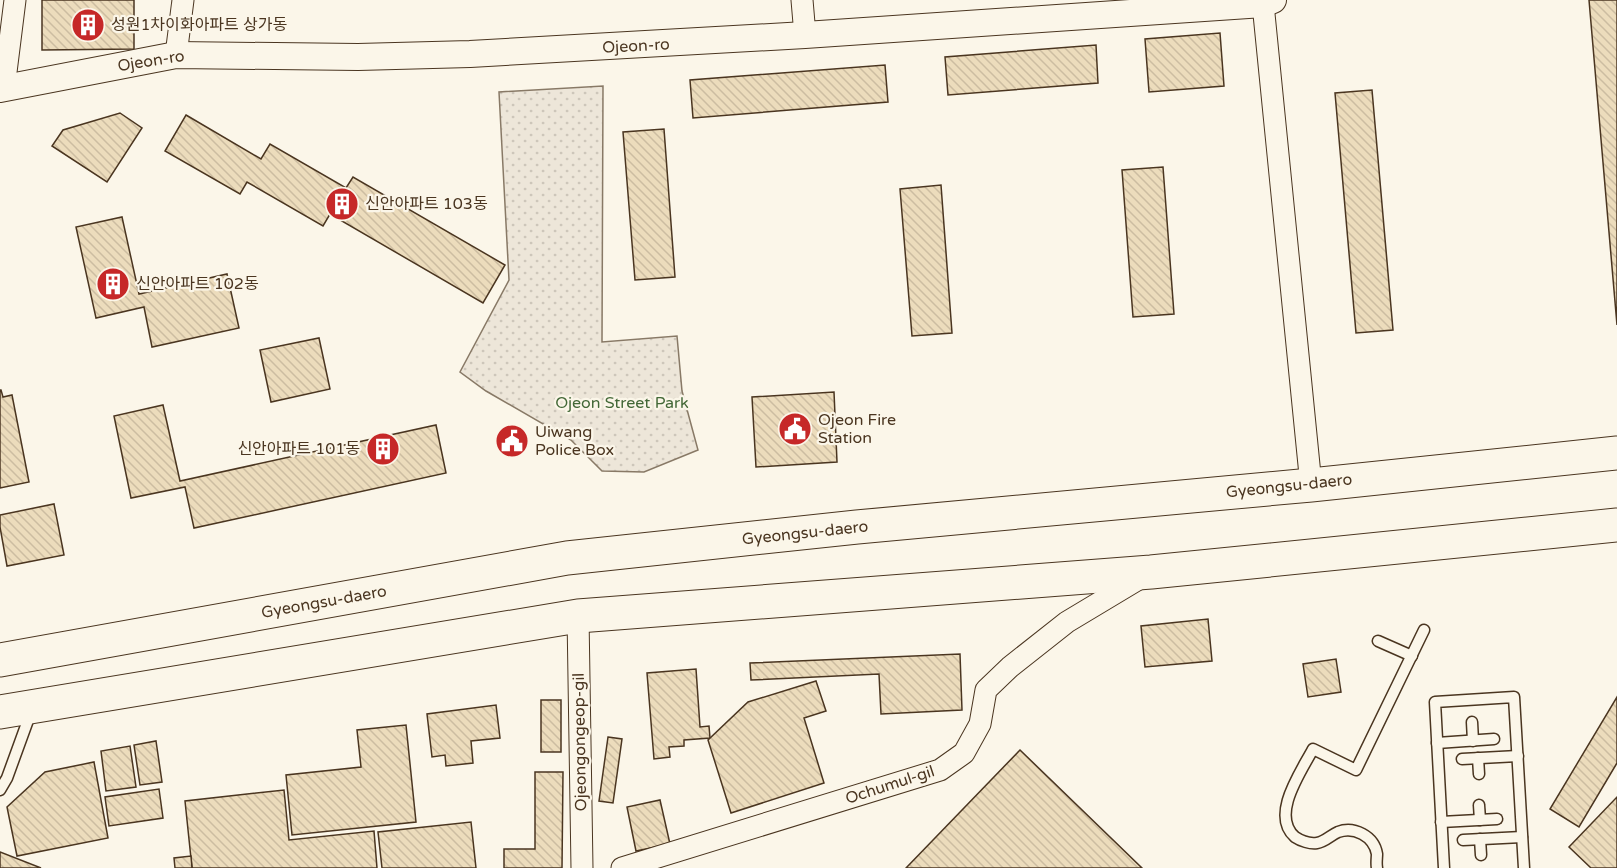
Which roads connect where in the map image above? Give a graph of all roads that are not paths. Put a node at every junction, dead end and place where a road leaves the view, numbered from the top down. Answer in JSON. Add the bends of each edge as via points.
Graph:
{"nodes":[{"id":1,"x":15,"y":0,"type":"edge"},
{"id":2,"x":183,"y":0,"type":"edge"},
{"id":3,"x":802,"y":0,"type":"edge"},
{"id":4,"x":1268,"y":2,"type":"edge"},
{"id":5,"x":805,"y":35,"type":"junction"},
{"id":6,"x":176,"y":55,"type":"junction"},
{"id":7,"x":2,"y":89,"type":"edge"},
{"id":8,"x":1617,"y":453,"type":"edge"},
{"id":9,"x":1311,"y":484,"type":"junction"},
{"id":10,"x":1617,"y":525,"type":"edge"},
{"id":11,"x":1151,"y":572,"type":"junction"},
{"id":12,"x":578,"y":616,"type":"junction"},
{"id":13,"x":1424,"y":630,"type":"dead end"},
{"id":14,"x":1378,"y":641,"type":"dead end"},
{"id":15,"x":1412,"y":656,"type":"junction"},
{"id":16,"x":0,"y":660,"type":"edge"},
{"id":17,"x":34,"y":705,"type":"junction"},
{"id":18,"x":0,"y":710,"type":"edge"},
{"id":19,"x":1472,"y":722,"type":"dead end"},
{"id":20,"x":1494,"y":739,"type":"dead end"},
{"id":21,"x":1473,"y":741,"type":"junction"},
{"id":22,"x":1437,"y":743,"type":"junction"},
{"id":23,"x":1518,"y":756,"type":"junction"},
{"id":24,"x":1478,"y":758,"type":"junction"},
{"id":25,"x":1462,"y":759,"type":"dead end"},
{"id":26,"x":1479,"y":774,"type":"dead end"},
{"id":27,"x":0,"y":790,"type":"edge"},
{"id":28,"x":1479,"y":805,"type":"dead end"},
{"id":29,"x":1497,"y":819,"type":"dead end"},
{"id":30,"x":1480,"y":820,"type":"junction"},
{"id":31,"x":1442,"y":822,"type":"junction"},
{"id":32,"x":1522,"y":837,"type":"junction"},
{"id":33,"x":1480,"y":839,"type":"junction"},
{"id":34,"x":1463,"y":840,"type":"dead end"},
{"id":35,"x":1481,"y":855,"type":"dead end"},
{"id":36,"x":582,"y":868,"type":"edge"},
{"id":37,"x":622,"y":868,"type":"edge"},
{"id":38,"x":1377,"y":868,"type":"edge"},
{"id":39,"x":1444,"y":868,"type":"edge"},
{"id":40,"x":1524,"y":868,"type":"edge"}],
"edges":[{"from":1,"to":7,"type":"street"},
{"from":2,"to":6,"type":"street"},
{"from":3,"to":5,"type":"street"},
{"from":4,"to":5,"type":"street","name":"Ojeon-ro"},
{"from":4,"to":9,"type":"street"},
{"from":5,"to":6,"type":"street","name":"Ojeon-ro","via":[[470,54]]},
{"from":6,"to":7,"type":"street","name":"Ojeon-ro"},
{"from":8,"to":9,"type":"main road","name":"Gyeongsu-daero"},
{"from":9,"to":16,"type":"main road","name":"Gyeongsu-daero","via":[[567,558]]},
{"from":10,"to":11,"type":"main road"},
{"from":11,"to":12,"type":"main road"},
{"from":11,"to":37,"type":"street","name":"Ochumul-gil","via":[[1067,622],[1010,667],[986,690],[980,724],[964,753],[940,770]]},
{"from":12,"to":17,"type":"main road"},
{"from":12,"to":36,"type":"street","name":"Ojeongongeop-gil"},
{"from":13,"to":15,"type":"lane"},
{"from":14,"to":15,"type":"lane"},
{"from":15,"to":38,"type":"lane","via":[[1356,770],[1313,749],[1286,804],[1284,819],[1298,839],[1317,843],[1337,833],[1358,831],[1373,844]]},
{"from":17,"to":18,"type":"main road"},
{"from":17,"to":27,"type":"lane"},
{"from":19,"to":21,"type":"lane"},
{"from":20,"to":21,"type":"lane"},
{"from":21,"to":22,"type":"lane"},
{"from":22,"to":23,"type":"lane","via":[[1435,702],[1514,697]]},
{"from":22,"to":31,"type":"lane"},
{"from":23,"to":24,"type":"lane"},
{"from":23,"to":32,"type":"lane"},
{"from":24,"to":25,"type":"lane"},
{"from":24,"to":26,"type":"lane"},
{"from":28,"to":30,"type":"lane"},
{"from":29,"to":30,"type":"lane"},
{"from":30,"to":31,"type":"lane"},
{"from":31,"to":39,"type":"lane"},
{"from":32,"to":33,"type":"lane"},
{"from":32,"to":40,"type":"lane"},
{"from":33,"to":34,"type":"lane"},
{"from":33,"to":35,"type":"lane"}]}
